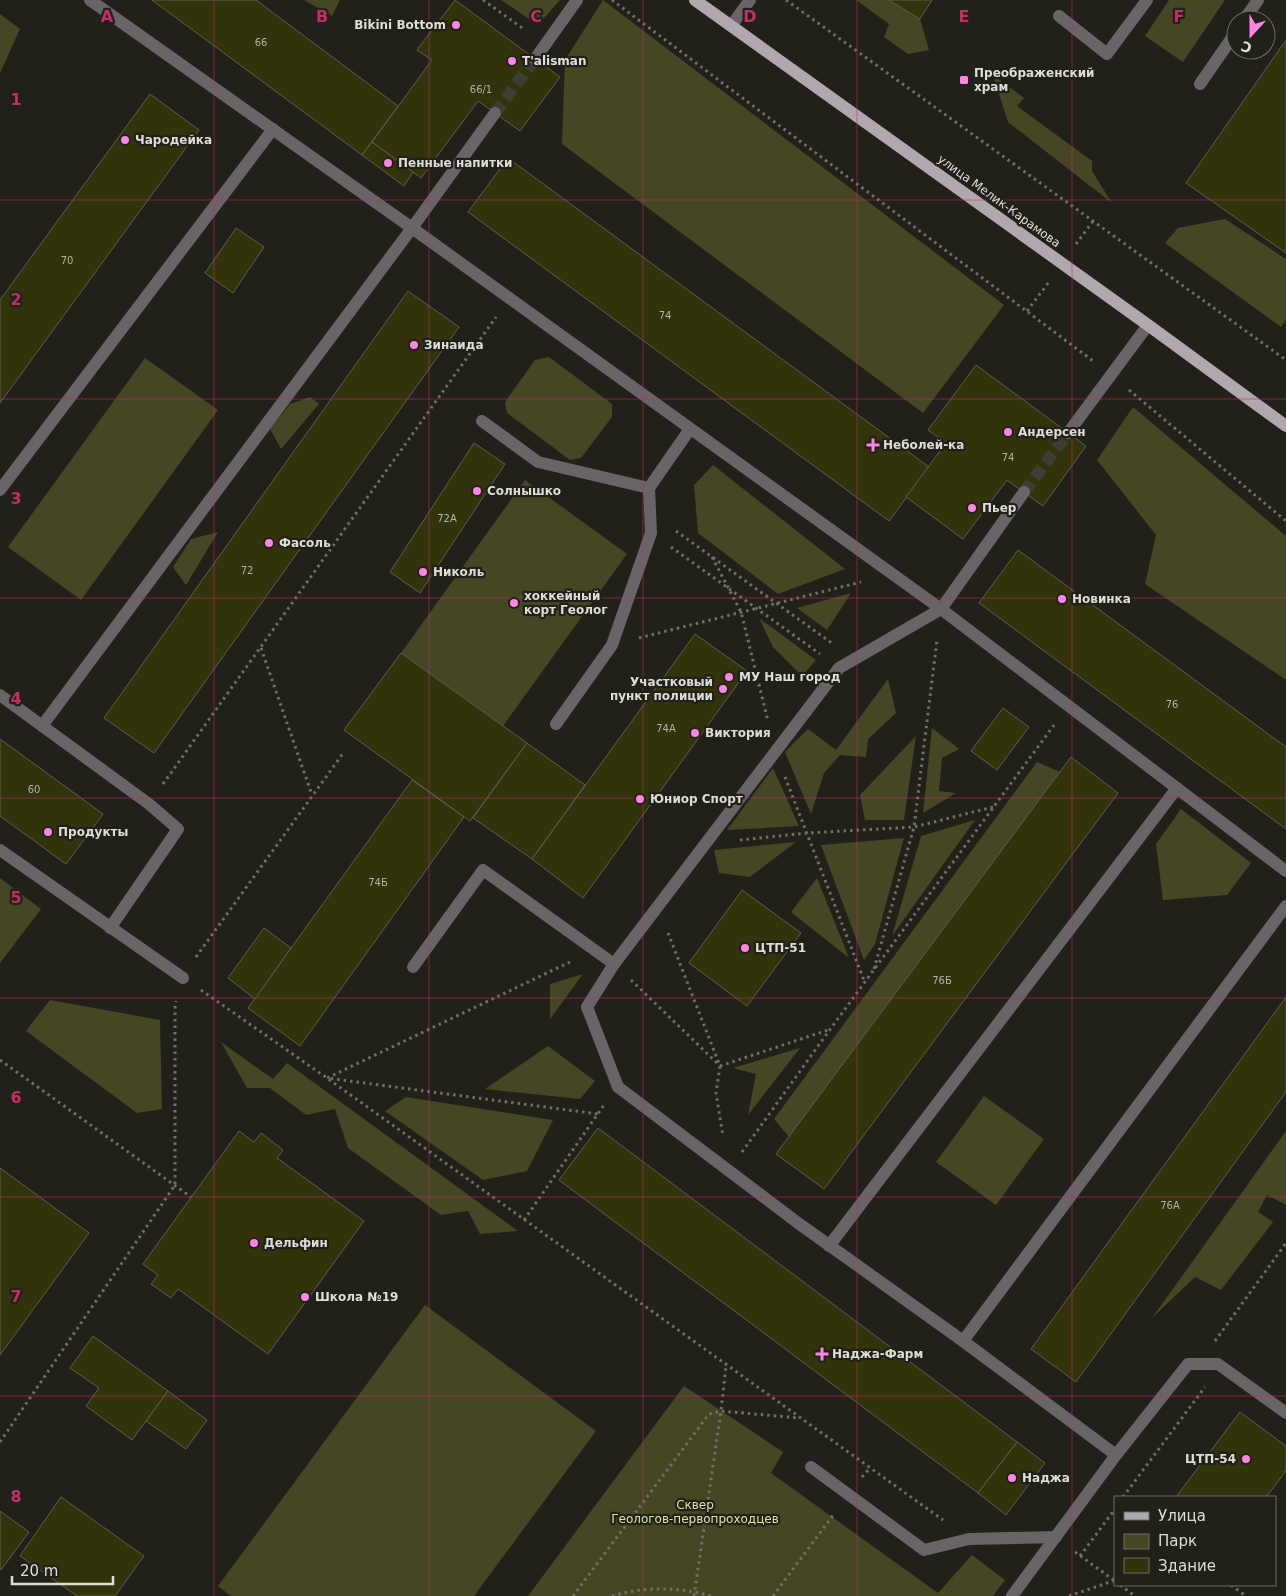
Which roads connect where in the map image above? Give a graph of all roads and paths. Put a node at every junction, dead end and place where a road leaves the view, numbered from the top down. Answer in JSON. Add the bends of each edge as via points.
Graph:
{"nodes":[{"id":1,"x":90,"y":0,"type":"edge"},
{"id":2,"x":483,"y":0,"type":"edge"},
{"id":3,"x":577,"y":0,"type":"edge"},
{"id":4,"x":612,"y":0,"type":"edge"},
{"id":5,"x":694,"y":0,"type":"edge"},
{"id":6,"x":750,"y":0,"type":"edge"},
{"id":7,"x":786,"y":0,"type":"edge"},
{"id":8,"x":1147,"y":0,"type":"edge"},
{"id":9,"x":1059,"y":16,"type":"dead end"},
{"id":10,"x":732,"y":26,"type":"junction"},
{"id":11,"x":545,"y":44,"type":"junction"},
{"id":12,"x":1226,"y":46,"type":"edge"},
{"id":13,"x":535,"y":59,"type":"tunnel mouth"},
{"id":14,"x":1200,"y":84,"type":"dead end"},
{"id":15,"x":495,"y":113,"type":"tunnel mouth"},
{"id":16,"x":272,"y":129,"type":"junction"},
{"id":17,"x":412,"y":228,"type":"junction"},
{"id":18,"x":510,"y":299,"type":"junction"},
{"id":19,"x":1148,"y":325,"type":"junction"},
{"id":20,"x":1286,"y":360,"type":"edge"},
{"id":21,"x":1110,"y":374,"type":"junction"},
{"id":22,"x":482,"y":421,"type":"dead end"},
{"id":23,"x":1286,"y":426,"type":"edge"},
{"id":24,"x":690,"y":429,"type":"junction"},
{"id":25,"x":1068,"y":433,"type":"tunnel mouth"},
{"id":26,"x":649,"y":488,"type":"junction"},
{"id":27,"x":0,"y":490,"type":"edge"},
{"id":28,"x":1024,"y":492,"type":"tunnel mouth"},
{"id":29,"x":650,"y":512,"type":"junction"},
{"id":30,"x":1286,"y":521,"type":"edge"},
{"id":31,"x":652,"y":533,"type":"junction"},
{"id":32,"x":892,"y":574,"type":"junction"},
{"id":33,"x":775,"y":603,"type":"junction"},
{"id":34,"x":756,"y":608,"type":"junction"},
{"id":35,"x":941,"y":609,"type":"junction"},
{"id":36,"x":612,"y":645,"type":"junction"},
{"id":37,"x":261,"y":647,"type":"junction"},
{"id":38,"x":854,"y":658,"type":"junction"},
{"id":39,"x":839,"y":668,"type":"junction"},
{"id":40,"x":0,"y":695,"type":"edge"},
{"id":41,"x":1068,"y":706,"type":"junction"},
{"id":42,"x":556,"y":724,"type":"dead end"},
{"id":43,"x":42,"y":726,"type":"junction"},
{"id":44,"x":344,"y":752,"type":"dead end"},
{"id":45,"x":1176,"y":788,"type":"junction"},
{"id":46,"x":312,"y":796,"type":"junction"},
{"id":47,"x":149,"y":804,"type":"junction"},
{"id":48,"x":994,"y":807,"type":"junction"},
{"id":49,"x":914,"y":827,"type":"junction"},
{"id":50,"x":706,"y":843,"type":"junction"},
{"id":51,"x":0,"y":850,"type":"edge"},
{"id":52,"x":1286,"y":871,"type":"edge"},
{"id":53,"x":1286,"y":906,"type":"edge"},
{"id":54,"x":658,"y":907,"type":"junction"},
{"id":55,"x":110,"y":928,"type":"junction"},
{"id":56,"x":595,"y":949,"type":"junction"},
{"id":57,"x":614,"y":964,"type":"junction"},
{"id":58,"x":413,"y":967,"type":"dead end"},
{"id":59,"x":874,"y":971,"type":"junction"},
{"id":60,"x":183,"y":978,"type":"junction"},
{"id":61,"x":831,"y":1028,"type":"junction"},
{"id":62,"x":0,"y":1060,"type":"edge"},
{"id":63,"x":720,"y":1066,"type":"junction"},
{"id":64,"x":327,"y":1078,"type":"junction"},
{"id":65,"x":618,"y":1087,"type":"junction"},
{"id":66,"x":598,"y":1114,"type":"junction"},
{"id":67,"x":729,"y":1171,"type":"junction"},
{"id":68,"x":175,"y":1185,"type":"junction"},
{"id":69,"x":191,"y":1197,"type":"dead end"},
{"id":70,"x":524,"y":1220,"type":"junction"},
{"id":71,"x":1286,"y":1243,"type":"edge"},
{"id":72,"x":830,"y":1246,"type":"junction"},
{"id":73,"x":963,"y":1341,"type":"junction"},
{"id":74,"x":1198,"y":1364,"type":"junction"},
{"id":75,"x":1218,"y":1364,"type":"junction"},
{"id":76,"x":726,"y":1365,"type":"junction"},
{"id":77,"x":722,"y":1411,"type":"junction"},
{"id":78,"x":1286,"y":1413,"type":"edge"},
{"id":79,"x":800,"y":1418,"type":"junction"},
{"id":80,"x":0,"y":1442,"type":"edge"},
{"id":81,"x":1116,"y":1455,"type":"junction"},
{"id":82,"x":811,"y":1467,"type":"dead end"},
{"id":83,"x":870,"y":1468,"type":"junction"},
{"id":84,"x":849,"y":1495,"type":"junction"},
{"id":85,"x":1124,"y":1496,"type":"edge"},
{"id":86,"x":1114,"y":1510,"type":"edge"},
{"id":87,"x":1056,"y":1537,"type":"junction"},
{"id":88,"x":969,"y":1539,"type":"junction"},
{"id":89,"x":1080,"y":1556,"type":"junction"},
{"id":90,"x":1114,"y":1581,"type":"edge"},
{"id":91,"x":1121,"y":1586,"type":"edge"},
{"id":92,"x":1232,"y":1586,"type":"edge"},
{"id":93,"x":695,"y":1591,"type":"junction"},
{"id":94,"x":573,"y":1596,"type":"edge"},
{"id":95,"x":612,"y":1596,"type":"edge"},
{"id":96,"x":694,"y":1596,"type":"edge"},
{"id":97,"x":711,"y":1596,"type":"edge"},
{"id":98,"x":773,"y":1596,"type":"edge"},
{"id":99,"x":1012,"y":1596,"type":"edge"},
{"id":100,"x":1069,"y":1596,"type":"edge"},
{"id":101,"x":1135,"y":1596,"type":"edge"},
{"id":102,"x":1246,"y":1596,"type":"edge"}],
"edges":[{"from":1,"to":16,"type":"street"},
{"from":2,"to":11,"type":"path"},
{"from":3,"to":11,"type":"street"},
{"from":4,"to":21,"type":"path"},
{"from":5,"to":10,"type":"main road","name":"улица Мелик-Карамова"},
{"from":6,"to":10,"type":"street"},
{"from":7,"to":20,"type":"path"},
{"from":8,"to":9,"type":"street","via":[[1107,54]]},
{"from":10,"to":19,"type":"main road","name":"улица Мелик-Карамова"},
{"from":11,"to":13,"type":"street"},
{"from":12,"to":14,"type":"street"},
{"from":15,"to":17,"type":"street"},
{"from":16,"to":17,"type":"street"},
{"from":16,"to":27,"type":"street"},
{"from":17,"to":18,"type":"street"},
{"from":17,"to":43,"type":"street"},
{"from":18,"to":24,"type":"street"},
{"from":18,"to":37,"type":"path"},
{"from":19,"to":21,"type":"street"},
{"from":19,"to":23,"type":"main road","name":"улица Мелик-Карамова"},
{"from":21,"to":25,"type":"street"},
{"from":21,"to":30,"type":"path"},
{"from":22,"to":26,"type":"street","via":[[538,462]]},
{"from":24,"to":26,"type":"street"},
{"from":24,"to":32,"type":"street"},
{"from":26,"to":29,"type":"street"},
{"from":28,"to":35,"type":"street"},
{"from":29,"to":31,"type":"street"},
{"from":29,"to":33,"type":"path"},
{"from":31,"to":34,"type":"path"},
{"from":31,"to":36,"type":"street"},
{"from":32,"to":33,"type":"path"},
{"from":32,"to":35,"type":"street"},
{"from":33,"to":34,"type":"path"},
{"from":33,"to":38,"type":"path"},
{"from":34,"to":36,"type":"path"},
{"from":34,"to":39,"type":"path"},
{"from":35,"to":38,"type":"street"},
{"from":35,"to":41,"type":"street"},
{"from":35,"to":49,"type":"path"},
{"from":36,"to":42,"type":"street"},
{"from":37,"to":46,"type":"path"},
{"from":37,"to":47,"type":"path"},
{"from":38,"to":39,"type":"street"},
{"from":39,"to":50,"type":"street"},
{"from":40,"to":43,"type":"street"},
{"from":41,"to":45,"type":"street"},
{"from":41,"to":48,"type":"path"},
{"from":43,"to":47,"type":"street"},
{"from":44,"to":46,"type":"path"},
{"from":45,"to":52,"type":"street"},
{"from":45,"to":72,"type":"street"},
{"from":46,"to":60,"type":"path"},
{"from":47,"to":55,"type":"street","via":[[178,829]]},
{"from":48,"to":49,"type":"path"},
{"from":48,"to":59,"type":"path"},
{"from":49,"to":50,"type":"path"},
{"from":49,"to":59,"type":"path"},
{"from":50,"to":54,"type":"street"},
{"from":51,"to":55,"type":"street"},
{"from":53,"to":73,"type":"street"},
{"from":54,"to":57,"type":"street"},
{"from":54,"to":63,"type":"path"},
{"from":55,"to":60,"type":"street"},
{"from":56,"to":57,"type":"street"},
{"from":56,"to":58,"type":"street","via":[[483,870]]},
{"from":56,"to":64,"type":"path"},
{"from":57,"to":63,"type":"path"},
{"from":57,"to":65,"type":"street","via":[[588,1007]]},
{"from":59,"to":61,"type":"path"},
{"from":60,"to":64,"type":"path"},
{"from":60,"to":68,"type":"path","via":[[175,1008]]},
{"from":61,"to":63,"type":"path"},
{"from":61,"to":67,"type":"path"},
{"from":62,"to":68,"type":"path"},
{"from":63,"to":67,"type":"path","via":[[716,1094]]},
{"from":64,"to":66,"type":"path"},
{"from":64,"to":70,"type":"path"},
{"from":65,"to":66,"type":"path"},
{"from":65,"to":67,"type":"street"},
{"from":66,"to":70,"type":"path"},
{"from":67,"to":72,"type":"street"},
{"from":68,"to":69,"type":"path"},
{"from":68,"to":80,"type":"path"},
{"from":70,"to":76,"type":"path"},
{"from":71,"to":74,"type":"path"},
{"from":72,"to":73,"type":"street"},
{"from":73,"to":81,"type":"street"},
{"from":74,"to":75,"type":"street"},
{"from":74,"to":81,"type":"street","via":[[1188,1364]]},
{"from":75,"to":78,"type":"street"},
{"from":75,"to":85,"type":"path","via":[[1215,1373]]},
{"from":76,"to":77,"type":"path"},
{"from":76,"to":79,"type":"path"},
{"from":77,"to":79,"type":"path"},
{"from":77,"to":93,"type":"path"},
{"from":77,"to":94,"type":"path","via":[[709,1414]]},
{"from":79,"to":83,"type":"path"},
{"from":81,"to":87,"type":"street"},
{"from":82,"to":84,"type":"street"},
{"from":83,"to":84,"type":"path"},
{"from":83,"to":88,"type":"path"},
{"from":84,"to":88,"type":"street","via":[[924,1550]]},
{"from":84,"to":98,"type":"path"},
{"from":86,"to":89,"type":"path"},
{"from":87,"to":88,"type":"street"},
{"from":87,"to":89,"type":"path"},
{"from":87,"to":99,"type":"street"},
{"from":89,"to":90,"type":"path"},
{"from":90,"to":100,"type":"path"},
{"from":91,"to":101,"type":"path"},
{"from":92,"to":102,"type":"path"},
{"from":93,"to":95,"type":"path","via":[[666,1588],[628,1591]]},
{"from":93,"to":96,"type":"path"},
{"from":93,"to":97,"type":"path"}]}
